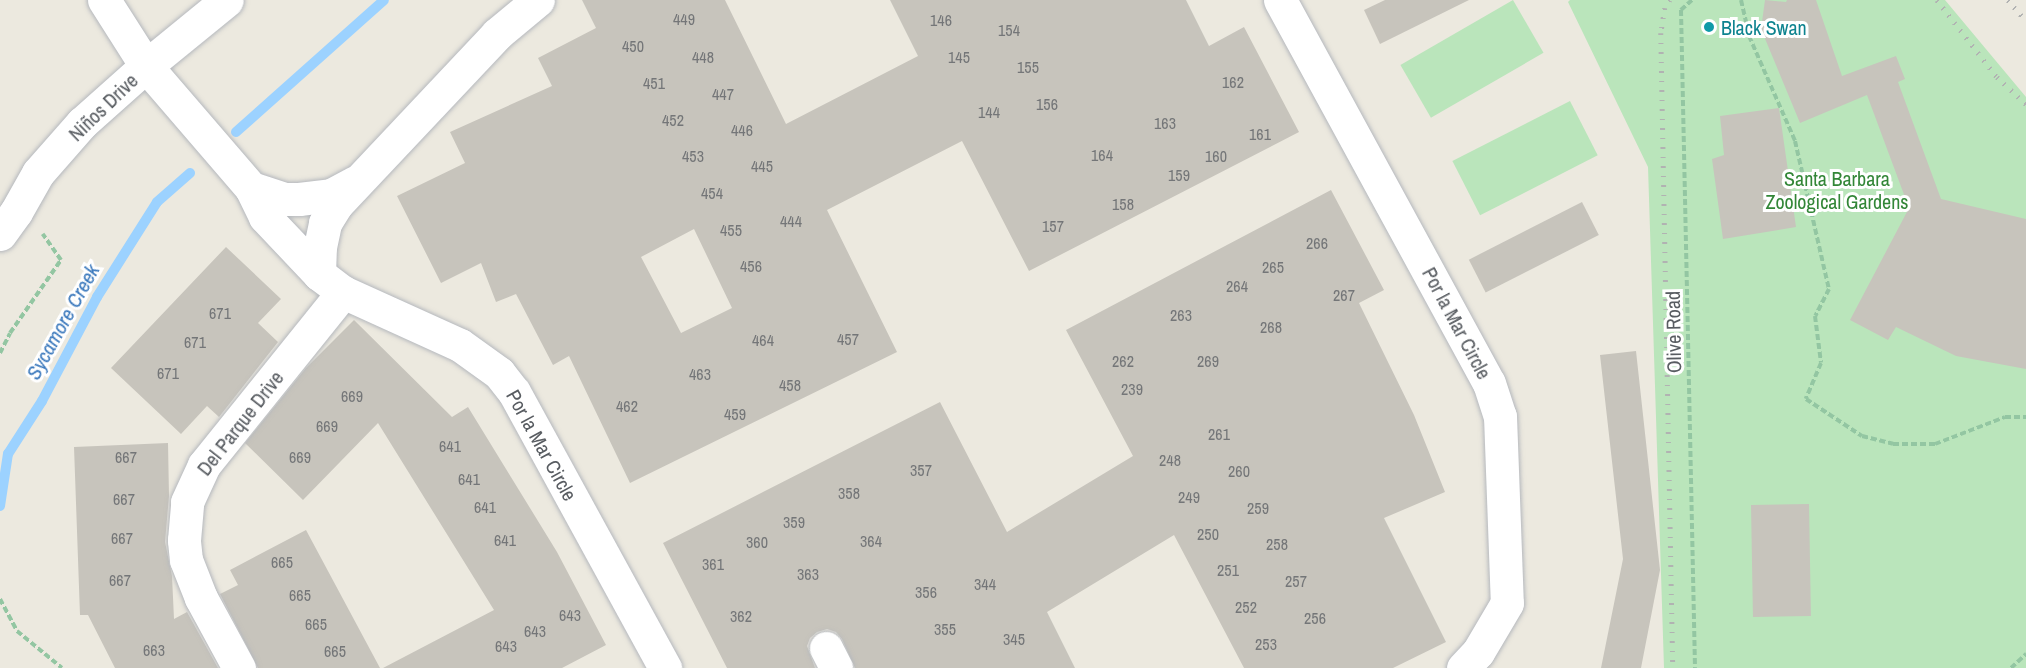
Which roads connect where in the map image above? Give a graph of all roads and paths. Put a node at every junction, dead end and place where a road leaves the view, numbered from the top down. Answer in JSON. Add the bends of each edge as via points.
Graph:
{"nodes":[{"id":1,"x":104,"y":0,"type":"edge"},
{"id":2,"x":227,"y":0,"type":"edge"},
{"id":3,"x":538,"y":0,"type":"edge"},
{"id":4,"x":1280,"y":0,"type":"edge"},
{"id":5,"x":1692,"y":0,"type":"edge"},
{"id":6,"x":1741,"y":0,"type":"edge"},
{"id":7,"x":146,"y":66,"type":"junction"},
{"id":8,"x":360,"y":180,"type":"junction"},
{"id":9,"x":249,"y":187,"type":"junction"},
{"id":10,"x":40,"y":230,"type":"dead end"},
{"id":11,"x":0,"y":234,"type":"edge"},
{"id":12,"x":331,"y":283,"type":"junction"},
{"id":13,"x":0,"y":352,"type":"edge"},
{"id":14,"x":2026,"y":417,"type":"edge"},
{"id":15,"x":0,"y":599,"type":"edge"},
{"id":16,"x":2026,"y":654,"type":"edge"},
{"id":17,"x":659,"y":666,"type":"edge"},
{"id":18,"x":63,"y":668,"type":"edge"},
{"id":19,"x":239,"y":668,"type":"edge"},
{"id":20,"x":1463,"y":668,"type":"edge"},
{"id":21,"x":1695,"y":668,"type":"edge"},
{"id":22,"x":2011,"y":668,"type":"edge"}],
"edges":[{"from":1,"to":7,"type":"street","name":"Por la Mar Circle"},
{"from":2,"to":7,"type":"street","name":"Niños Drive"},
{"from":3,"to":8,"type":"street","via":[[497,34]]},
{"from":4,"to":20,"type":"street","name":"Por la Mar Circle","via":[[1489,383],[1500,416],[1507,603],[1478,652]]},
{"from":5,"to":21,"type":"path","name":"Olive Road","via":[[1682,10]]},
{"from":6,"to":14,"type":"path","via":[[1749,36],[1795,141],[1829,289],[1815,316],[1821,363],[1806,399],[1863,436],[1893,444],[1935,444],[2005,417]]},
{"from":7,"to":9,"type":"street","name":"Por la Mar Circle"},
{"from":7,"to":11,"type":"street","name":"Niños Drive","via":[[82,123],[38,173]]},
{"from":8,"to":9,"type":"street","via":[[331,195],[299,199],[285,199]]},
{"from":8,"to":12,"type":"street","via":[[325,223],[320,247]]},
{"from":9,"to":12,"type":"street","name":"Por la Mar Circle","via":[[265,217]]},
{"from":10,"to":13,"type":"path","via":[[61,260]]},
{"from":12,"to":17,"type":"street","name":"Por la Mar Circle","via":[[460,345],[499,373],[514,392]]},
{"from":12,"to":19,"type":"street","name":"Del Parque Drive","via":[[204,465],[187,502],[186,560],[201,598]]},
{"from":15,"to":18,"type":"path","via":[[16,631]]},
{"from":16,"to":22,"type":"path"}]}
